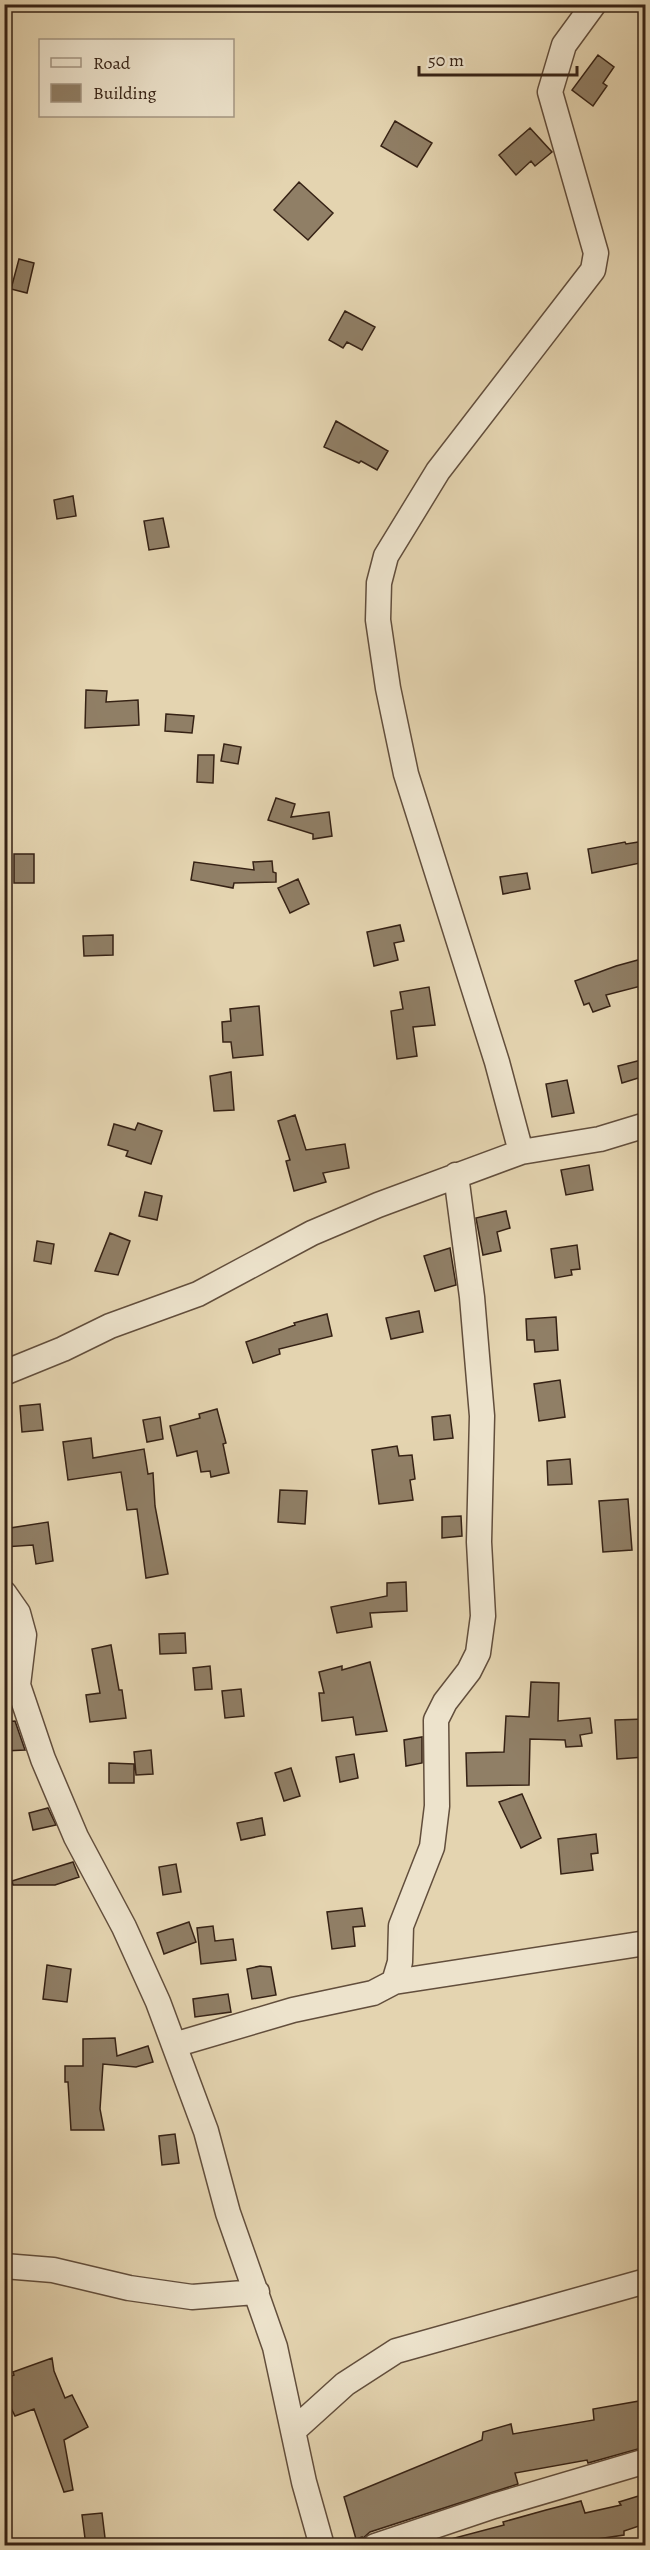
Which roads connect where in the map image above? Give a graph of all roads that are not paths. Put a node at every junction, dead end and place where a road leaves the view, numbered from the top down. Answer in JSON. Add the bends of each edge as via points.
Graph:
{"nodes":[{"id":1,"x":594,"y":4,"type":"edge"},
{"id":2,"x":645,"y":1125,"type":"edge"},
{"id":3,"x":522,"y":1152,"type":"junction"},
{"id":4,"x":456,"y":1176,"type":"junction"},
{"id":5,"x":4,"y":1373,"type":"edge"},
{"id":6,"x":4,"y":1593,"type":"edge"},
{"id":7,"x":645,"y":1943,"type":"edge"},
{"id":8,"x":394,"y":1982,"type":"junction"},
{"id":9,"x":174,"y":2045,"type":"junction"},
{"id":10,"x":4,"y":2266,"type":"edge"},
{"id":11,"x":645,"y":2282,"type":"edge"},
{"id":12,"x":257,"y":2292,"type":"junction"},
{"id":13,"x":293,"y":2432,"type":"junction"},
{"id":14,"x":645,"y":2461,"type":"edge"},
{"id":15,"x":322,"y":2546,"type":"edge"},
{"id":16,"x":375,"y":2546,"type":"edge"}],
"edges":[{"from":1,"to":3,"type":"street","via":[[564,45],[550,92],[596,253],[593,270],[438,471],[386,556],[379,583],[378,620],[406,774]]},
{"from":2,"to":3,"type":"street","via":[[600,1139]]},
{"from":3,"to":4,"type":"street"},
{"from":4,"to":5,"type":"street","via":[[312,1233],[198,1294],[110,1326]]},
{"from":4,"to":8,"type":"street","via":[[482,1416],[479,1542],[483,1616],[478,1653],[436,1720],[437,1806],[432,1847],[401,1926],[400,1962]]},
{"from":6,"to":9,"type":"street","via":[[18,1613],[24,1635],[18,1684],[43,1759],[76,1837],[129,1938]]},
{"from":7,"to":8,"type":"street"},
{"from":8,"to":9,"type":"street","via":[[373,1993],[293,2010]]},
{"from":9,"to":12,"type":"street"},
{"from":10,"to":12,"type":"street","via":[[53,2270],[129,2288],[192,2296]]},
{"from":11,"to":13,"type":"street","via":[[396,2351],[345,2384]]},
{"from":12,"to":13,"type":"street","via":[[276,2347]]},
{"from":13,"to":15,"type":"street"},
{"from":14,"to":16,"type":"street"}]}
